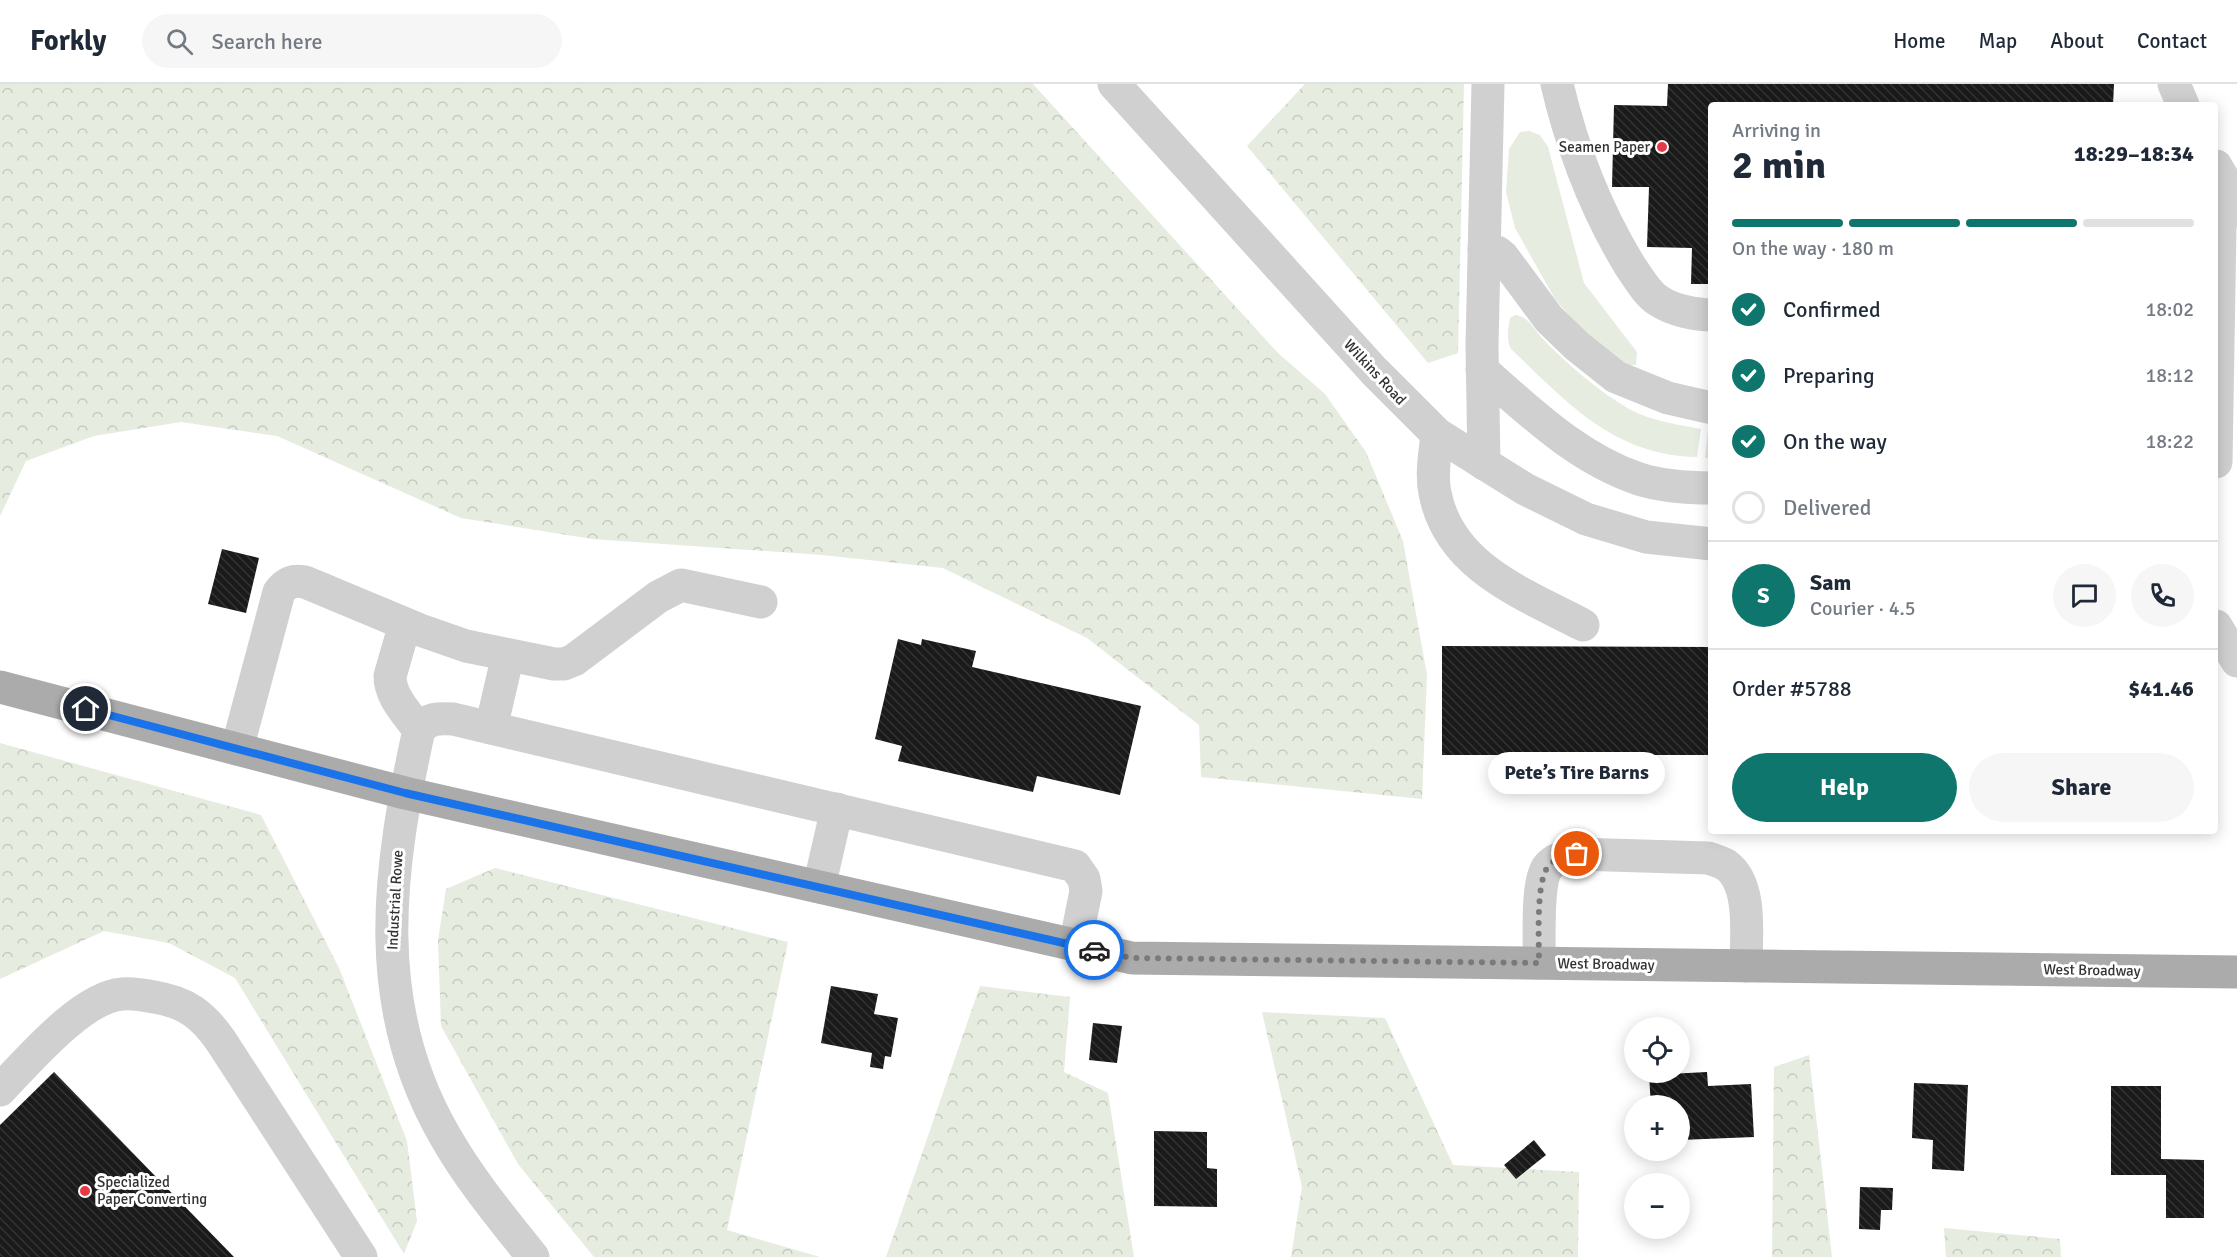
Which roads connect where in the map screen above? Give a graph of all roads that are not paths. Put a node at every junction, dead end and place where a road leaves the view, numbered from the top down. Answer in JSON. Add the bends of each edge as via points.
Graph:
{"nodes":[{"id":1,"x":1114,"y":84,"type":"edge"},
{"id":2,"x":1488,"y":84,"type":"edge"},
{"id":3,"x":1557,"y":84,"type":"edge"},
{"id":4,"x":2174,"y":84,"type":"edge"},
{"id":5,"x":2181,"y":102,"type":"edge"},
{"id":6,"x":2218,"y":169,"type":"edge"},
{"id":7,"x":2235,"y":195,"type":"edge"},
{"id":8,"x":1484,"y":249,"type":"junction"},
{"id":9,"x":1708,"y":314,"type":"edge"},
{"id":10,"x":2218,"y":345,"type":"edge"},
{"id":11,"x":1482,"y":370,"type":"junction"},
{"id":12,"x":1708,"y":407,"type":"edge"},
{"id":13,"x":1437,"y":434,"type":"junction"},
{"id":14,"x":2218,"y":463,"type":"edge"},
{"id":15,"x":2237,"y":463,"type":"edge"},
{"id":16,"x":1484,"y":464,"type":"junction"},
{"id":17,"x":1708,"y":488,"type":"edge"},
{"id":18,"x":1708,"y":544,"type":"edge"},
{"id":19,"x":761,"y":602,"type":"dead end"},
{"id":20,"x":405,"y":624,"type":"junction"},
{"id":21,"x":1583,"y":625,"type":"dead end"},
{"id":22,"x":2218,"y":629,"type":"edge"},
{"id":23,"x":508,"y":655,"type":"junction"},
{"id":24,"x":2237,"y":661,"type":"edge"},
{"id":25,"x":0,"y":687,"type":"edge"},
{"id":26,"x":490,"y":728,"type":"junction"},
{"id":27,"x":419,"y":730,"type":"junction"},
{"id":28,"x":237,"y":749,"type":"junction"},
{"id":29,"x":405,"y":793,"type":"junction"},
{"id":30,"x":837,"y":809,"type":"junction"},
{"id":31,"x":819,"y":887,"type":"junction"},
{"id":32,"x":1075,"y":946,"type":"junction"},
{"id":33,"x":1539,"y":963,"type":"junction"},
{"id":34,"x":1746,"y":966,"type":"junction"},
{"id":35,"x":2237,"y":972,"type":"edge"},
{"id":36,"x":0,"y":1090,"type":"edge"},
{"id":37,"x":361,"y":1257,"type":"edge"},
{"id":38,"x":533,"y":1257,"type":"edge"}],
"edges":[{"from":1,"to":13,"type":"street","name":"Wilkins Road","via":[[1374,371]]},
{"from":2,"to":8,"type":"street"},
{"from":3,"to":9,"type":"street","via":[[1571,138],[1592,194],[1641,282],[1658,301]]},
{"from":4,"to":5,"type":"street"},
{"from":6,"to":7,"type":"street"},
{"from":7,"to":10,"type":"street","via":[[2224,204],[2220,227]]},
{"from":8,"to":11,"type":"street"},
{"from":8,"to":12,"type":"street","via":[[1503,257],[1549,319],[1616,377],[1668,398]]},
{"from":11,"to":16,"type":"street"},
{"from":11,"to":17,"type":"street","via":[[1548,427],[1608,466],[1641,480]]},
{"from":13,"to":16,"type":"street","name":"Wilkins Road"},
{"from":13,"to":21,"type":"street","via":[[1434,491],[1450,535],[1474,562],[1499,581]]},
{"from":14,"to":15,"type":"street"},
{"from":16,"to":18,"type":"street","name":"Wilkins Road","via":[[1546,501],[1607,527],[1646,537]]},
{"from":19,"to":23,"type":"street","via":[[681,585],[658,597],[574,660],[554,664]]},
{"from":20,"to":23,"type":"street","via":[[466,646]]},
{"from":20,"to":27,"type":"street","via":[[390,684],[392,693]]},
{"from":20,"to":28,"type":"street","via":[[305,582],[294,580],[285,584],[279,592]]},
{"from":22,"to":24,"type":"street"},
{"from":23,"to":26,"type":"street"},
{"from":25,"to":28,"type":"main road","name":"West Broadway"},
{"from":26,"to":27,"type":"street","via":[[437,718],[424,723]]},
{"from":26,"to":30,"type":"street"},
{"from":27,"to":29,"type":"street","name":"Industrial Rowe"},
{"from":28,"to":29,"type":"main road","name":"West Broadway"},
{"from":29,"to":31,"type":"main road","name":"West Broadway"},
{"from":29,"to":38,"type":"street","name":"Industrial Rowe","via":[[390,939],[402,1027],[414,1067],[444,1135],[482,1193]]},
{"from":30,"to":31,"type":"street"},
{"from":30,"to":32,"type":"street","via":[[1076,866],[1086,891]]},
{"from":31,"to":32,"type":"main road","name":"West Broadway"},
{"from":32,"to":33,"type":"main road","name":"West Broadway","via":[[1132,958]]},
{"from":33,"to":34,"type":"main road","name":"West Broadway"},
{"from":33,"to":34,"type":"street","via":[[1541,880],[1548,866],[1560,857],[1577,854],[1708,858],[1726,866],[1741,884],[1745,904]]},
{"from":34,"to":35,"type":"main road","name":"West Broadway"},
{"from":36,"to":37,"type":"street","via":[[57,1032],[96,1002],[121,994],[170,999],[207,1022]]}]}
